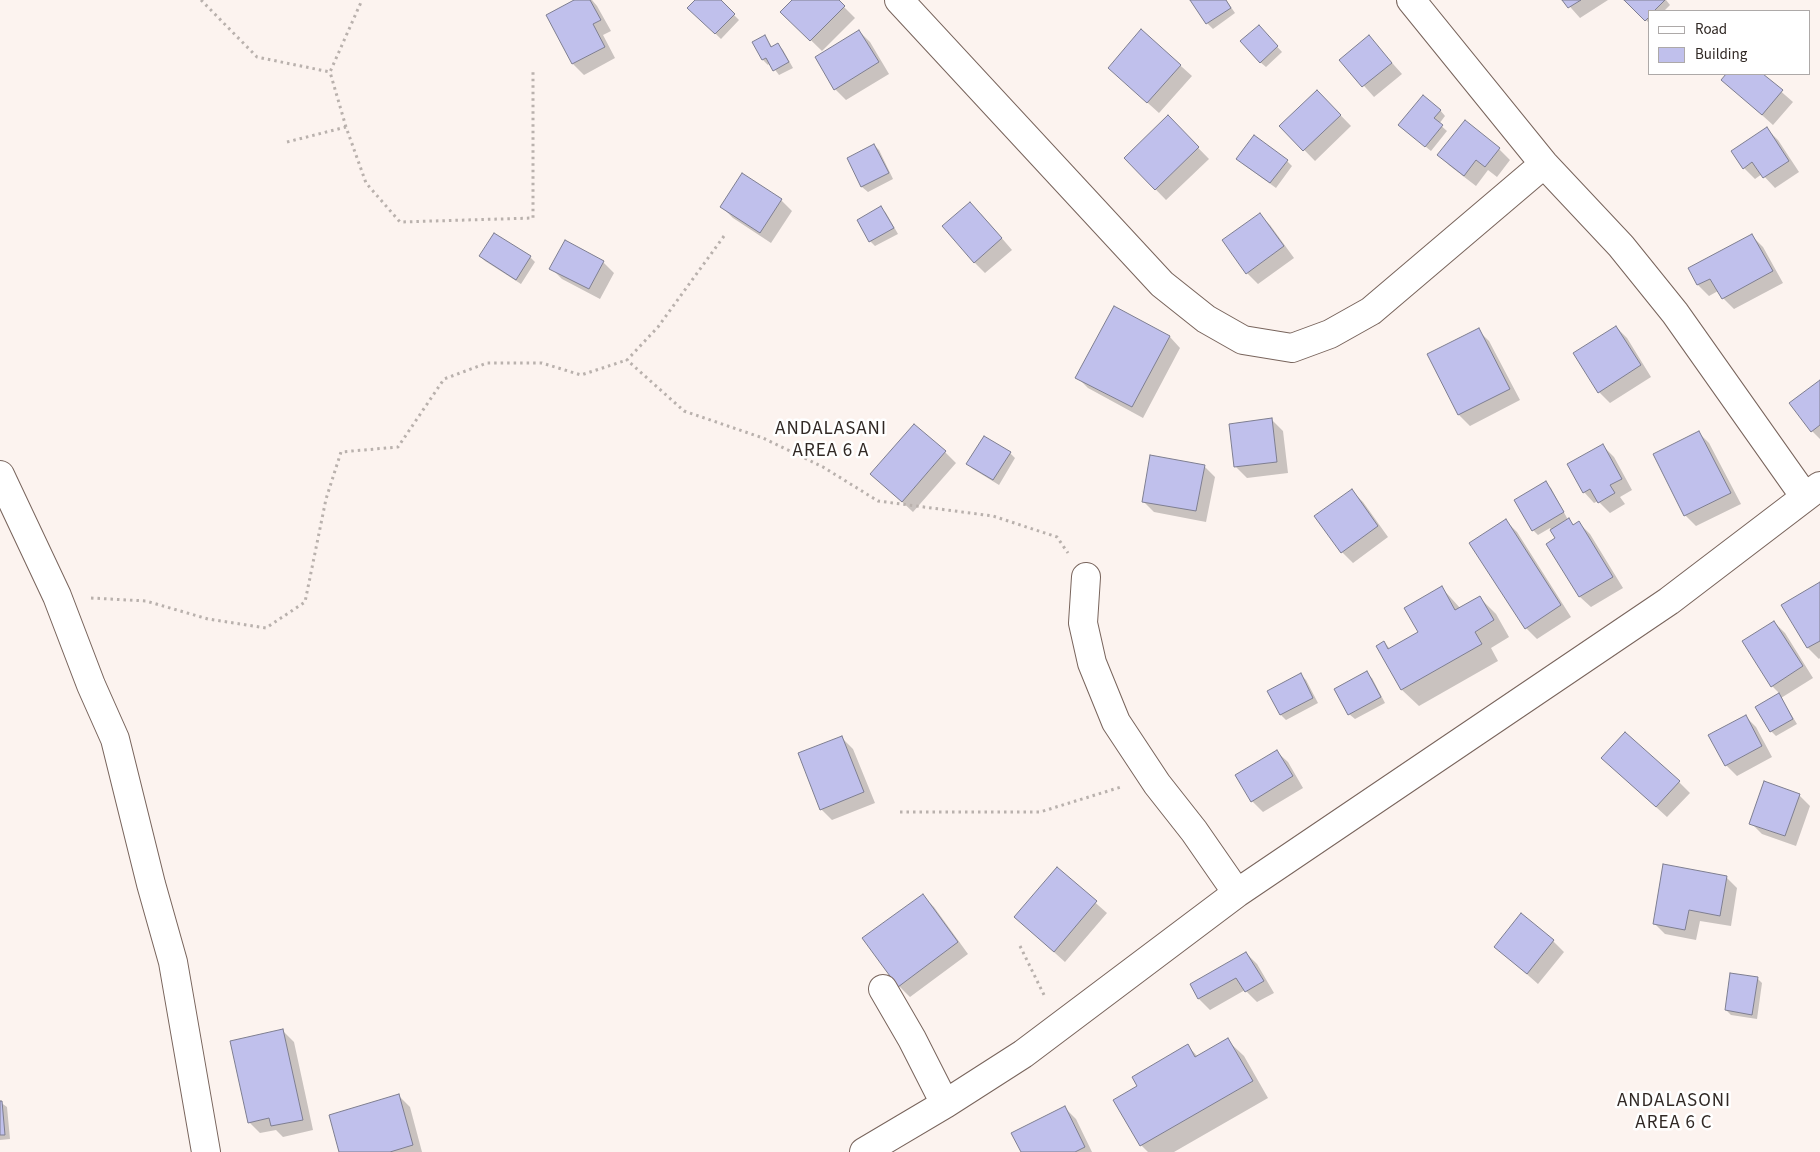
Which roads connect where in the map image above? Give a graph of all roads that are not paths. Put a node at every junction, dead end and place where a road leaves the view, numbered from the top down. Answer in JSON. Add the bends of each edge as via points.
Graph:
{"nodes":[{"id":1,"x":900,"y":0,"type":"edge"},
{"id":2,"x":1411,"y":0,"type":"edge"},
{"id":3,"x":1544,"y":164,"type":"junction"},
{"id":4,"x":0,"y":475,"type":"edge"},
{"id":5,"x":1812,"y":492,"type":"edge"},
{"id":6,"x":1086,"y":577,"type":"road end"},
{"id":7,"x":1237,"y":893,"type":"junction"},
{"id":8,"x":883,"y":989,"type":"dead end"},
{"id":9,"x":945,"y":1104,"type":"junction"},
{"id":10,"x":206,"y":1152,"type":"edge"},
{"id":11,"x":864,"y":1152,"type":"edge"}],
"edges":[{"from":1,"to":3,"type":"street","via":[[1162,284],[1206,319],[1242,340],[1292,348],[1330,334],[1370,312]]},
{"from":2,"to":3,"type":"street"},
{"from":3,"to":5,"type":"street","via":[[1621,246]]},
{"from":4,"to":10,"type":"street","via":[[57,596],[115,739],[173,962]]},
{"from":5,"to":7,"type":"street","via":[[1669,601]]},
{"from":6,"to":7,"type":"street","via":[[1084,623],[1092,663],[1116,722]]},
{"from":7,"to":9,"type":"street","via":[[1023,1054]]},
{"from":8,"to":9,"type":"street"},
{"from":9,"to":11,"type":"street"}]}
